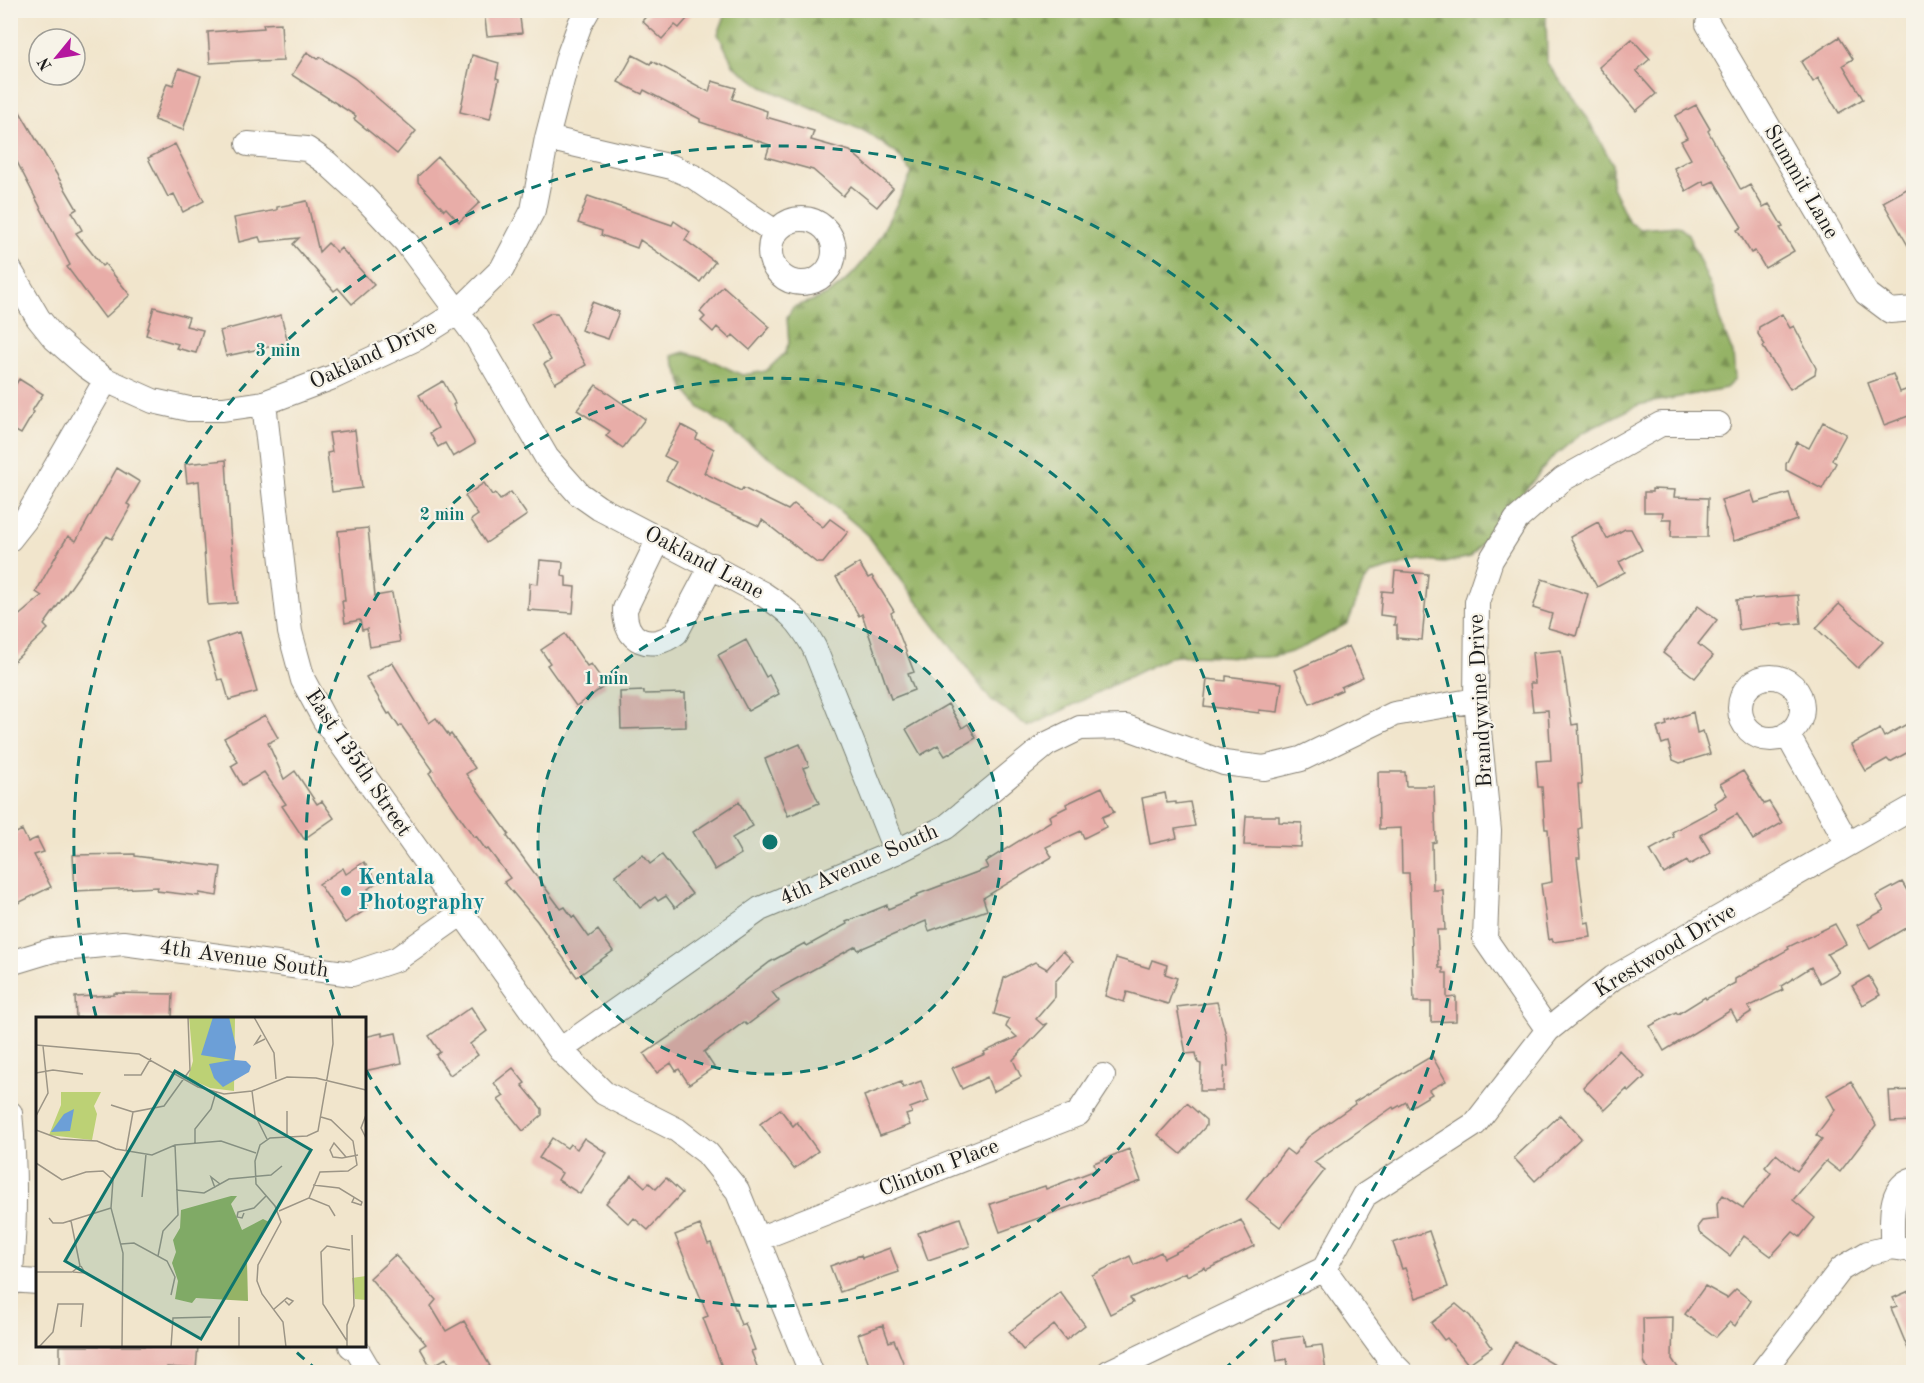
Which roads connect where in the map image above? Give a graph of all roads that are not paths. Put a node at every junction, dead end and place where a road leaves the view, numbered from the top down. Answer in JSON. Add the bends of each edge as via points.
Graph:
{"nodes":[{"id":1,"x":588,"y":10,"type":"edge"},
{"id":2,"x":1708,"y":24,"type":"dead end"},
{"id":3,"x":547,"y":138,"type":"junction"},
{"id":4,"x":248,"y":144,"type":"dead end"},
{"id":5,"x":775,"y":232,"type":"dead end"},
{"id":6,"x":10,"y":270,"type":"edge"},
{"id":7,"x":1914,"y":309,"type":"edge"},
{"id":8,"x":458,"y":312,"type":"junction"},
{"id":9,"x":106,"y":380,"type":"junction"},
{"id":10,"x":264,"y":403,"type":"junction"},
{"id":11,"x":1718,"y":424,"type":"dead end"},
{"id":12,"x":10,"y":539,"type":"edge"},
{"id":13,"x":659,"y":539,"type":"junction"},
{"id":14,"x":712,"y":565,"type":"junction"},
{"id":15,"x":1476,"y":700,"type":"junction"},
{"id":16,"x":1787,"y":734,"type":"dead end"},
{"id":17,"x":1914,"y":807,"type":"edge"},
{"id":18,"x":1848,"y":844,"type":"junction"},
{"id":19,"x":896,"y":852,"type":"junction"},
{"id":20,"x":462,"y":914,"type":"junction"},
{"id":21,"x":10,"y":963,"type":"edge"},
{"id":22,"x":1548,"y":1030,"type":"junction"},
{"id":23,"x":560,"y":1050,"type":"junction"},
{"id":24,"x":1103,"y":1076,"type":"dead end"},
{"id":25,"x":10,"y":1113,"type":"edge"},
{"id":26,"x":1914,"y":1179,"type":"edge"},
{"id":27,"x":758,"y":1239,"type":"junction"},
{"id":28,"x":1903,"y":1248,"type":"edge"},
{"id":29,"x":1324,"y":1269,"type":"junction"},
{"id":30,"x":11,"y":1280,"type":"edge"},
{"id":31,"x":36,"y":1282,"type":"edge"},
{"id":32,"x":10,"y":1285,"type":"edge"},
{"id":33,"x":352,"y":1347,"type":"edge"},
{"id":34,"x":370,"y":1372,"type":"edge"},
{"id":35,"x":811,"y":1372,"type":"edge"},
{"id":36,"x":1109,"y":1372,"type":"edge"},
{"id":37,"x":1401,"y":1372,"type":"edge"},
{"id":38,"x":1762,"y":1372,"type":"edge"}],
"edges":[{"from":1,"to":3,"type":"street","name":"Oakland Drive","via":[[568,57]]},
{"from":2,"to":7,"type":"street","name":"Summit Lane","via":[[1866,293],[1890,311]]},
{"from":3,"to":5,"type":"street","via":[[672,167],[694,177]]},
{"from":3,"to":8,"type":"street","name":"Oakland Drive","via":[[533,210],[502,269]]},
{"from":4,"to":8,"type":"street","name":"Oakland Lane","via":[[307,149],[327,163],[406,242]]},
{"from":6,"to":9,"type":"street","name":"Oakland Drive","via":[[54,338]]},
{"from":8,"to":10,"type":"street","name":"Oakland Drive","via":[[417,338],[333,377]]},
{"from":8,"to":13,"type":"street","name":"Oakland Lane","via":[[561,476],[599,508]]},
{"from":9,"to":10,"type":"street","name":"Oakland Drive","via":[[153,401],[189,409]]},
{"from":9,"to":12,"type":"street","via":[[25,520]]},
{"from":10,"to":20,"type":"street","name":"East 135th Street","via":[[290,632],[303,680],[325,721]]},
{"from":11,"to":15,"type":"street","name":"Brandywine Drive","via":[[1661,424],[1563,479],[1516,520],[1491,560],[1477,602]]},
{"from":13,"to":14,"type":"street","name":"Oakland Lane"},
{"from":13,"to":14,"type":"street","via":[[625,609],[628,627],[644,642],[655,644],[676,633]]},
{"from":14,"to":19,"type":"street","name":"Oakland Lane","via":[[763,594],[800,623],[814,647]]},
{"from":15,"to":19,"type":"street","name":"4th Avenue South","via":[[1394,714],[1301,759],[1264,768],[1224,763],[1126,727],[1080,728],[1047,744],[946,827]]},
{"from":15,"to":22,"type":"street","name":"Brandywine Drive","via":[[1489,831],[1485,939]]},
{"from":16,"to":18,"type":"street"},
{"from":17,"to":18,"type":"street","name":"Krestwood Drive"},
{"from":18,"to":22,"type":"street","name":"Krestwood Drive","via":[[1613,978]]},
{"from":19,"to":23,"type":"street","name":"4th Avenue South","via":[[760,909]]},
{"from":20,"to":21,"type":"street","name":"4th Avenue South","via":[[397,959],[352,974],[123,943],[54,950]]},
{"from":20,"to":23,"type":"street","name":"East 135th Street"},
{"from":22,"to":29,"type":"street","name":"Krestwood Drive","via":[[1475,1124],[1365,1195]]},
{"from":23,"to":27,"type":"street","name":"East 135th Street","via":[[604,1093],[677,1130],[708,1153],[737,1190]]},
{"from":24,"to":27,"type":"street","name":"Clinton Place","via":[[1078,1114]]},
{"from":25,"to":30,"type":"street","via":[[15,1173]]},
{"from":26,"to":28,"type":"street","via":[[1901,1186],[1893,1206]]},
{"from":27,"to":35,"type":"street","name":"East 135th Street"},
{"from":28,"to":38,"type":"street","via":[[1868,1253],[1841,1269]]},
{"from":29,"to":36,"type":"street"},
{"from":29,"to":37,"type":"street"},
{"from":30,"to":31,"type":"street"},
{"from":30,"to":32,"type":"street"},
{"from":33,"to":34,"type":"street"}]}
